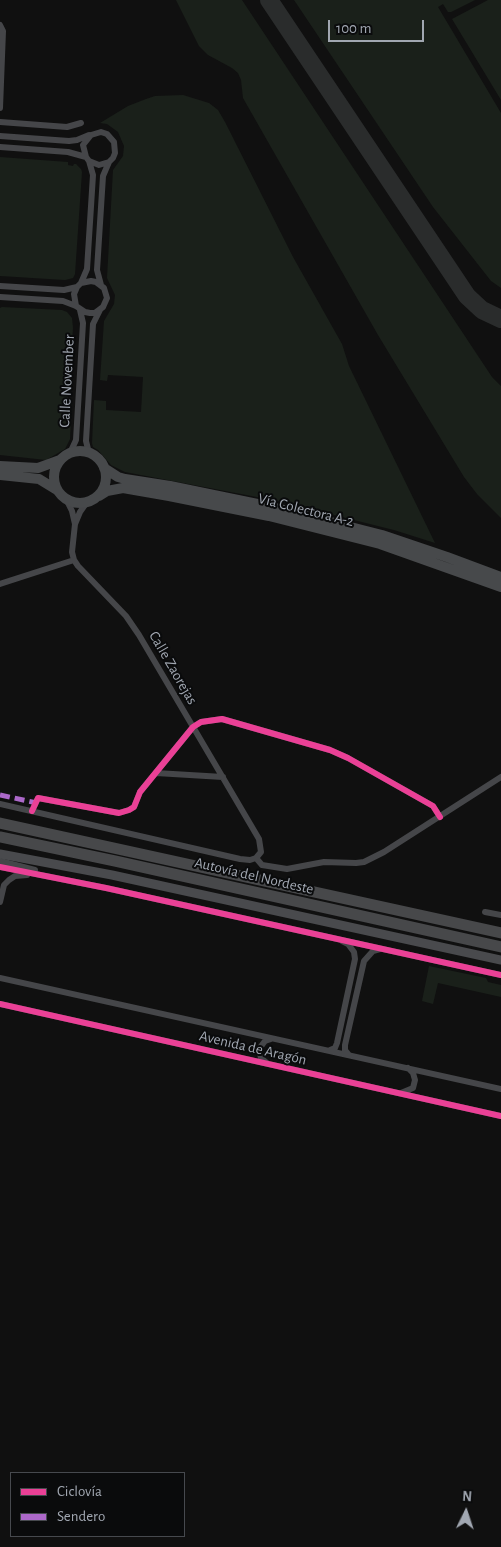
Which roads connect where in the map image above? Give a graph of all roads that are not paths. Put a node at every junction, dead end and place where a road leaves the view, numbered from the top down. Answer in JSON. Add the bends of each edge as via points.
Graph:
{"nodes":[{"id":1,"x":2,"y":28,"type":"edge"},
{"id":2,"x":0,"y":108,"type":"edge"},
{"id":3,"x":0,"y":122,"type":"edge"},
{"id":4,"x":81,"y":124,"type":"dead end"},
{"id":5,"x":90,"y":135,"type":"junction"},
{"id":6,"x":0,"y":136,"type":"edge"},
{"id":7,"x":0,"y":147,"type":"edge"},
{"id":8,"x":88,"y":159,"type":"junction"},
{"id":9,"x":109,"y":162,"type":"junction"},
{"id":10,"x":101,"y":284,"type":"junction"},
{"id":11,"x":79,"y":285,"type":"junction"},
{"id":12,"x":0,"y":286,"type":"edge"},
{"id":13,"x":0,"y":297,"type":"edge"},
{"id":14,"x":78,"y":308,"type":"junction"},
{"id":15,"x":100,"y":310,"type":"junction"},
{"id":16,"x":70,"y":453,"type":"junction"},
{"id":17,"x":89,"y":453,"type":"junction"},
{"id":18,"x":60,"y":460,"type":"junction"},
{"id":19,"x":0,"y":466,"type":"edge"},
{"id":20,"x":104,"y":468,"type":"junction"},
{"id":21,"x":0,"y":475,"type":"edge"},
{"id":22,"x":57,"y":490,"type":"junction"},
{"id":23,"x":98,"y":496,"type":"junction"},
{"id":24,"x":66,"y":499,"type":"junction"},
{"id":25,"x":87,"y":502,"type":"junction"},
{"id":26,"x":75,"y":524,"type":"junction"},
{"id":27,"x":74,"y":560,"type":"junction"},
{"id":28,"x":501,"y":577,"type":"edge"},
{"id":29,"x":0,"y":584,"type":"edge"},
{"id":30,"x":501,"y":587,"type":"edge"},
{"id":31,"x":193,"y":726,"type":"junction"},
{"id":32,"x":156,"y":773,"type":"junction"},
{"id":33,"x":223,"y":776,"type":"junction"},
{"id":34,"x":501,"y":777,"type":"edge"},
{"id":35,"x":0,"y":804,"type":"edge"},
{"id":36,"x":32,"y":811,"type":"junction"},
{"id":37,"x":440,"y":816,"type":"junction"},
{"id":38,"x":0,"y":823,"type":"edge"},
{"id":39,"x":0,"y":837,"type":"edge"},
{"id":40,"x":0,"y":854,"type":"edge"},
{"id":41,"x":256,"y":858,"type":"junction"},
{"id":42,"x":0,"y":861,"type":"edge"},
{"id":43,"x":0,"y":867,"type":"edge"},
{"id":44,"x":61,"y":879,"type":"junction"},
{"id":45,"x":106,"y":888,"type":"junction"},
{"id":46,"x":0,"y":897,"type":"edge"},
{"id":47,"x":486,"y":912,"type":"dead end"},
{"id":48,"x":501,"y":916,"type":"edge"},
{"id":49,"x":501,"y":932,"type":"edge"},
{"id":50,"x":337,"y":939,"type":"junction"},
{"id":51,"x":501,"y":947,"type":"edge"},
{"id":52,"x":381,"y":948,"type":"junction"},
{"id":53,"x":501,"y":960,"type":"edge"},
{"id":54,"x":501,"y":975,"type":"edge"},
{"id":55,"x":0,"y":978,"type":"edge"},
{"id":56,"x":0,"y":1004,"type":"edge"},
{"id":57,"x":271,"y":1039,"type":"junction"},
{"id":58,"x":330,"y":1050,"type":"junction"},
{"id":59,"x":349,"y":1055,"type":"junction"},
{"id":60,"x":268,"y":1064,"type":"junction"},
{"id":61,"x":408,"y":1068,"type":"junction"},
{"id":62,"x":501,"y":1088,"type":"edge"},
{"id":63,"x":397,"y":1094,"type":"junction"},
{"id":64,"x":501,"y":1116,"type":"edge"}],
"edges":[{"from":1,"to":2,"type":"street"},
{"from":3,"to":4,"type":"street","via":[[66,127]]},
{"from":5,"to":6,"type":"street","via":[[69,141]]},
{"from":5,"to":8,"type":"street","via":[[84,145]]},
{"from":5,"to":9,"type":"street","via":[[101,132],[114,142],[115,153]]},
{"from":7,"to":8,"type":"street","via":[[68,152]]},
{"from":8,"to":9,"type":"street","via":[[99,165]]},
{"from":8,"to":11,"type":"street","via":[[93,175],[87,270]]},
{"from":9,"to":10,"type":"street","via":[[103,176],[97,270]]},
{"from":10,"to":11,"type":"street","via":[[91,281]]},
{"from":10,"to":15,"type":"street","via":[[106,298]]},
{"from":11,"to":12,"type":"street","via":[[64,290]]},
{"from":11,"to":14,"type":"street","via":[[74,294]]},
{"from":13,"to":14,"type":"street","via":[[64,301]]},
{"from":14,"to":15,"type":"street","via":[[90,313]]},
{"from":14,"to":16,"type":"street","name":"Calle November","via":[[83,323],[76,440]]},
{"from":15,"to":17,"type":"street","name":"Calle November","via":[[94,324],[86,441]]},
{"from":16,"to":17,"type":"main road"},
{"from":16,"to":18,"type":"main road"},
{"from":17,"to":20,"type":"main road","via":[[96,456]]},
{"from":18,"to":19,"type":"main road","via":[[38,468]]},
{"from":18,"to":22,"type":"main road","via":[[54,478]]},
{"from":20,"to":23,"type":"main road","via":[[106,482]]},
{"from":20,"to":28,"type":"main road","name":"Vía Colectora A-2","via":[[125,479],[272,507],[382,535]]},
{"from":21,"to":22,"type":"main road","via":[[39,479]]},
{"from":22,"to":24,"type":"main road"},
{"from":23,"to":25,"type":"main road"},
{"from":23,"to":30,"type":"main road","name":"Vía Colectora A-2","via":[[123,488],[270,516],[380,544]]},
{"from":24,"to":25,"type":"main road"},
{"from":24,"to":26,"type":"street"},
{"from":25,"to":26,"type":"street"},
{"from":26,"to":27,"type":"street"},
{"from":27,"to":29,"type":"street"},
{"from":27,"to":31,"type":"street","name":"Calle Zaorejas","via":[[133,625]]},
{"from":31,"to":32,"type":"street"},
{"from":31,"to":33,"type":"street","name":"Calle Zaorejas"},
{"from":31,"to":37,"type":"street","via":[[222,720],[318,745],[348,758],[433,806]]},
{"from":32,"to":33,"type":"street"},
{"from":32,"to":36,"type":"street","via":[[129,810],[119,812],[38,798]]},
{"from":33,"to":41,"type":"street","name":"Calle Zaorejas","via":[[259,839],[261,852]]},
{"from":34,"to":37,"type":"street"},
{"from":35,"to":36,"type":"street"},
{"from":36,"to":41,"type":"street","via":[[240,859]]},
{"from":37,"to":41,"type":"street","via":[[364,862],[324,862],[288,869],[262,865]]},
{"from":38,"to":49,"type":"highway","name":"Autovía del Nordeste"},
{"from":39,"to":51,"type":"highway","name":"Autovía del Nordeste"},
{"from":40,"to":53,"type":"street","via":[[112,875]]},
{"from":42,"to":45,"type":"street"},
{"from":43,"to":44,"type":"street"},
{"from":44,"to":45,"type":"street"},
{"from":44,"to":46,"type":"street","via":[[15,876],[4,885]]},
{"from":45,"to":50,"type":"street"},
{"from":47,"to":48,"type":"street"},
{"from":50,"to":52,"type":"street"},
{"from":50,"to":58,"type":"street","via":[[348,944],[355,959],[337,1043]]},
{"from":52,"to":54,"type":"street"},
{"from":52,"to":59,"type":"street","via":[[364,961],[345,1045]]},
{"from":55,"to":57,"type":"street","name":"Avenida de Aragón"},
{"from":56,"to":60,"type":"street","name":"Avenida de Aragón"},
{"from":57,"to":58,"type":"street","name":"Avenida de Aragón"},
{"from":57,"to":60,"type":"street","via":[[259,1049],[261,1058]]},
{"from":58,"to":59,"type":"street","name":"Avenida de Aragón"},
{"from":59,"to":61,"type":"street","name":"Avenida de Aragón"},
{"from":60,"to":63,"type":"street","name":"Avenida de Aragón"},
{"from":61,"to":62,"type":"street","name":"Avenida de Aragón"},
{"from":61,"to":63,"type":"street","via":[[415,1080],[413,1088]]},
{"from":63,"to":64,"type":"street","name":"Avenida de Aragón"}]}
